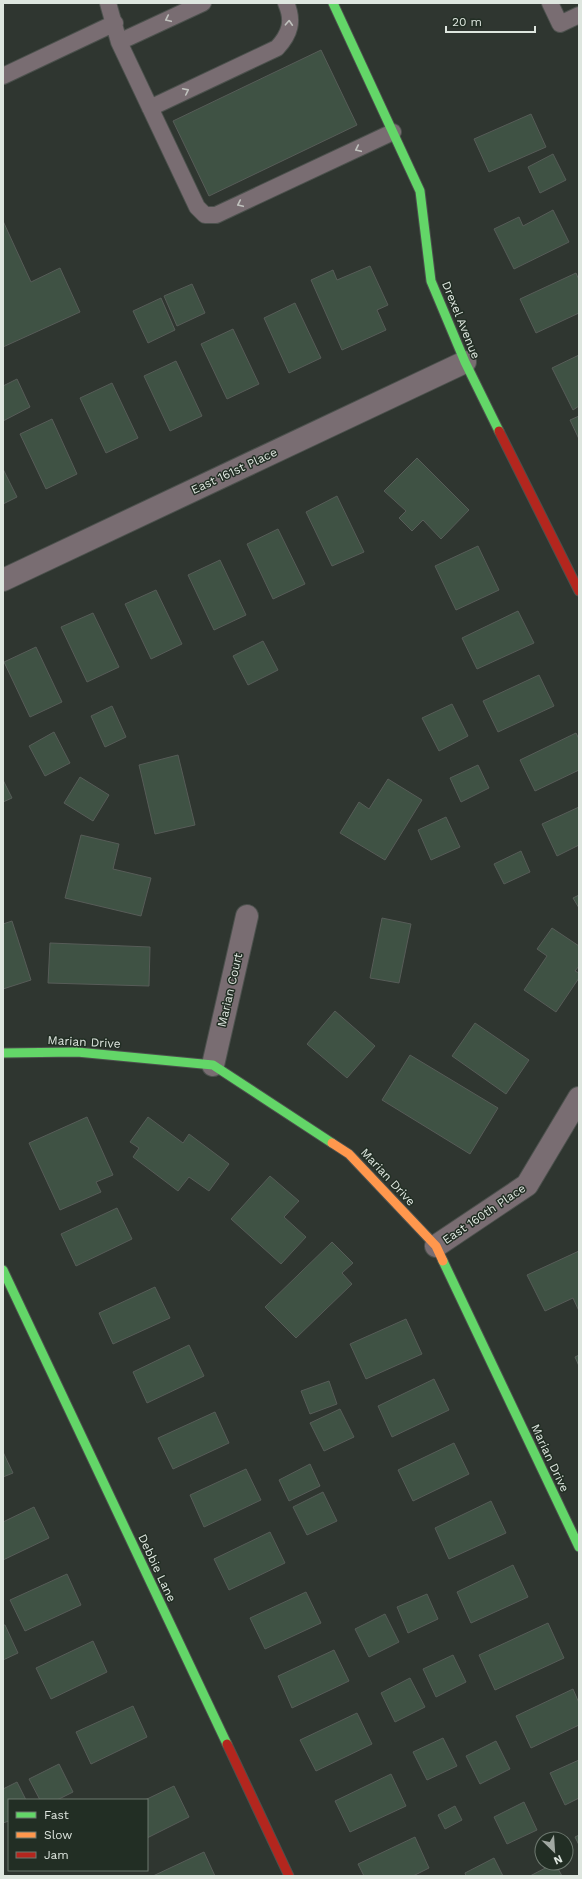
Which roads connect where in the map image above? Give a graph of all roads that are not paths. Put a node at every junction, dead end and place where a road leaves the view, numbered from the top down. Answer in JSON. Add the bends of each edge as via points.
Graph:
{"nodes":[{"id":1,"x":108,"y":3,"type":"edge"},
{"id":2,"x":203,"y":3,"type":"edge"},
{"id":3,"x":286,"y":3,"type":"edge"},
{"id":4,"x":333,"y":3,"type":"edge"},
{"id":5,"x":550,"y":3,"type":"edge"},
{"id":6,"x":579,"y":15,"type":"edge"},
{"id":7,"x":115,"y":23,"type":"junction"},
{"id":8,"x":119,"y":42,"type":"junction"},
{"id":9,"x":3,"y":76,"type":"edge"},
{"id":10,"x":150,"y":108,"type":"junction"},
{"id":11,"x":393,"y":132,"type":"junction"},
{"id":12,"x":465,"y":362,"type":"junction"},
{"id":13,"x":3,"y":580,"type":"edge"},
{"id":14,"x":579,"y":591,"type":"edge"},
{"id":15,"x":247,"y":916,"type":"dead end"},
{"id":16,"x":3,"y":1053,"type":"edge"},
{"id":17,"x":213,"y":1065,"type":"junction"},
{"id":18,"x":579,"y":1098,"type":"edge"},
{"id":19,"x":436,"y":1246,"type":"junction"},
{"id":20,"x":3,"y":1270,"type":"edge"},
{"id":21,"x":579,"y":1547,"type":"edge"},
{"id":22,"x":289,"y":1876,"type":"edge"}],
"edges":[{"from":1,"to":7,"type":"lane"},
{"from":2,"to":8,"type":"lane","one_way":true},
{"from":10,"to":3,"type":"lane","one_way":true,"via":[[276,48],[286,38],[290,24]]},
{"from":4,"to":11,"type":"street","name":"Drexel Avenue"},
{"from":5,"to":6,"type":"lane","via":[[560,24]]},
{"from":7,"to":8,"type":"lane"},
{"from":7,"to":9,"type":"lane"},
{"from":8,"to":10,"type":"lane"},
{"from":11,"to":10,"type":"lane","one_way":true,"via":[[216,215],[205,215],[197,207]]},
{"from":11,"to":12,"type":"street","name":"Drexel Avenue","via":[[420,191],[431,281]]},
{"from":12,"to":13,"type":"street","name":"East 161st Place"},
{"from":12,"to":14,"type":"street","name":"Drexel Avenue"},
{"from":15,"to":17,"type":"street","name":"Marian Court"},
{"from":16,"to":17,"type":"street","name":"Marian Drive","via":[[77,1052]]},
{"from":17,"to":19,"type":"street","name":"Marian Drive","via":[[349,1154]]},
{"from":18,"to":19,"type":"street","name":"East 160th Place","via":[[527,1185]]},
{"from":19,"to":21,"type":"street","name":"Marian Drive"},
{"from":20,"to":22,"type":"street","name":"Debbie Lane"}]}
